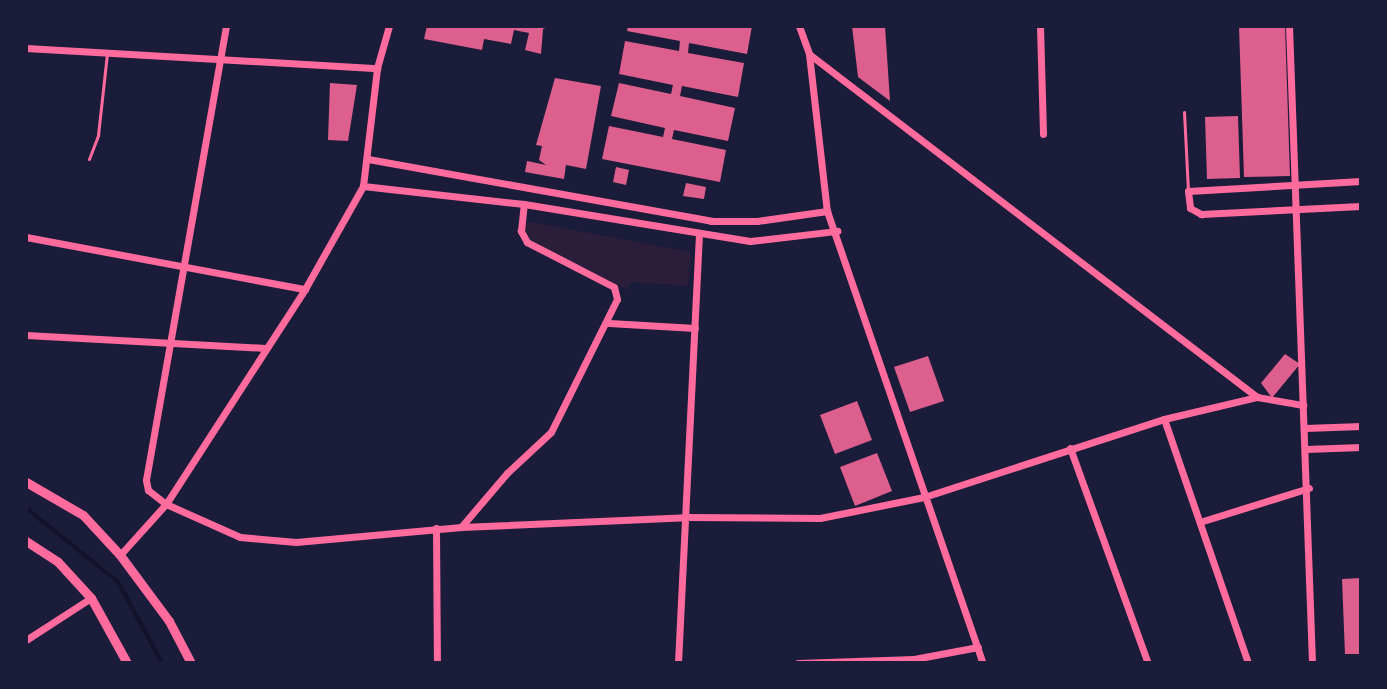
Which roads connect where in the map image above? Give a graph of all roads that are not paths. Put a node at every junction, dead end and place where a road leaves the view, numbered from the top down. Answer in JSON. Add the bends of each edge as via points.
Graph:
{"nodes":[{"id":1,"x":226,"y":26,"type":"edge"},
{"id":2,"x":389,"y":26,"type":"edge"},
{"id":3,"x":799,"y":26,"type":"edge"},
{"id":4,"x":1040,"y":26,"type":"edge"},
{"id":5,"x":1289,"y":26,"type":"edge"},
{"id":6,"x":26,"y":48,"type":"edge"},
{"id":7,"x":107,"y":53,"type":"junction"},
{"id":8,"x":809,"y":54,"type":"junction"},
{"id":9,"x":220,"y":59,"type":"junction"},
{"id":10,"x":377,"y":68,"type":"junction"},
{"id":11,"x":1184,"y":112,"type":"dead end"},
{"id":12,"x":1043,"y":134,"type":"dead end"},
{"id":13,"x":89,"y":159,"type":"dead end"},
{"id":14,"x":368,"y":159,"type":"junction"},
{"id":15,"x":1361,"y":181,"type":"edge"},
{"id":16,"x":1294,"y":185,"type":"junction"},
{"id":17,"x":363,"y":186,"type":"junction"},
{"id":18,"x":1188,"y":191,"type":"junction"},
{"id":19,"x":524,"y":204,"type":"junction"},
{"id":20,"x":1361,"y":206,"type":"edge"},
{"id":21,"x":1295,"y":210,"type":"junction"},
{"id":22,"x":827,"y":211,"type":"junction"},
{"id":23,"x":837,"y":231,"type":"junction"},
{"id":24,"x":699,"y":234,"type":"junction"},
{"id":25,"x":26,"y":237,"type":"edge"},
{"id":26,"x":186,"y":265,"type":"junction"},
{"id":27,"x":305,"y":289,"type":"junction"},
{"id":28,"x":609,"y":323,"type":"junction"},
{"id":29,"x":695,"y":328,"type":"junction"},
{"id":30,"x":26,"y":335,"type":"edge"},
{"id":31,"x":173,"y":344,"type":"junction"},
{"id":32,"x":266,"y":348,"type":"junction"},
{"id":33,"x":1257,"y":397,"type":"junction"},
{"id":34,"x":1303,"y":405,"type":"junction"},
{"id":35,"x":1164,"y":419,"type":"junction"},
{"id":36,"x":1361,"y":426,"type":"edge"},
{"id":37,"x":1305,"y":428,"type":"junction"},
{"id":38,"x":1361,"y":447,"type":"edge"},
{"id":39,"x":1070,"y":448,"type":"junction"},
{"id":40,"x":1306,"y":449,"type":"junction"},
{"id":41,"x":26,"y":482,"type":"edge"},
{"id":42,"x":1309,"y":488,"type":"junction"},
{"id":43,"x":924,"y":497,"type":"junction"},
{"id":44,"x":166,"y":504,"type":"junction"},
{"id":45,"x":686,"y":517,"type":"junction"},
{"id":46,"x":1203,"y":521,"type":"junction"},
{"id":47,"x":461,"y":527,"type":"junction"},
{"id":48,"x":436,"y":528,"type":"junction"},
{"id":49,"x":26,"y":541,"type":"edge"},
{"id":50,"x":120,"y":555,"type":"junction"},
{"id":51,"x":91,"y":598,"type":"junction"},
{"id":52,"x":26,"y":640,"type":"edge"},
{"id":53,"x":978,"y":647,"type":"junction"},
{"id":54,"x":127,"y":663,"type":"edge"},
{"id":55,"x":191,"y":663,"type":"edge"},
{"id":56,"x":437,"y":663,"type":"edge"},
{"id":57,"x":678,"y":663,"type":"edge"},
{"id":58,"x":798,"y":663,"type":"edge"},
{"id":59,"x":983,"y":663,"type":"edge"},
{"id":60,"x":1148,"y":663,"type":"edge"},
{"id":61,"x":1248,"y":663,"type":"edge"},
{"id":62,"x":1312,"y":663,"type":"edge"}],
"edges":[{"from":1,"to":9,"type":"street"},
{"from":2,"to":10,"type":"street"},
{"from":3,"to":8,"type":"street"},
{"from":4,"to":12,"type":"street"},
{"from":5,"to":16,"type":"street"},
{"from":6,"to":7,"type":"street"},
{"from":7,"to":9,"type":"street"},
{"from":7,"to":13,"type":"lane","via":[[98,135]]},
{"from":8,"to":22,"type":"street"},
{"from":8,"to":33,"type":"street"},
{"from":9,"to":10,"type":"street"},
{"from":9,"to":26,"type":"street"},
{"from":10,"to":14,"type":"street"},
{"from":11,"to":18,"type":"lane"},
{"from":14,"to":17,"type":"street"},
{"from":14,"to":22,"type":"street","via":[[711,221]]},
{"from":15,"to":16,"type":"street"},
{"from":16,"to":18,"type":"street"},
{"from":16,"to":21,"type":"street"},
{"from":17,"to":19,"type":"street"},
{"from":17,"to":27,"type":"street"},
{"from":18,"to":21,"type":"street","via":[[1194,214]]},
{"from":19,"to":24,"type":"street"},
{"from":19,"to":28,"type":"street","via":[[521,231],[535,249],[617,292]]},
{"from":20,"to":21,"type":"street"},
{"from":21,"to":34,"type":"street"},
{"from":22,"to":23,"type":"street"},
{"from":23,"to":24,"type":"street","via":[[750,241]]},
{"from":23,"to":43,"type":"street"},
{"from":24,"to":29,"type":"street"},
{"from":25,"to":26,"type":"street"},
{"from":26,"to":27,"type":"street"},
{"from":26,"to":31,"type":"street"},
{"from":27,"to":32,"type":"street"},
{"from":28,"to":29,"type":"street"},
{"from":28,"to":47,"type":"street","via":[[551,432]]},
{"from":29,"to":45,"type":"street"},
{"from":30,"to":31,"type":"street"},
{"from":31,"to":32,"type":"street"},
{"from":31,"to":44,"type":"street","via":[[146,480],[148,490]]},
{"from":32,"to":44,"type":"street"},
{"from":33,"to":34,"type":"street"},
{"from":33,"to":35,"type":"street"},
{"from":34,"to":37,"type":"street"},
{"from":35,"to":39,"type":"street"},
{"from":35,"to":46,"type":"street"},
{"from":36,"to":37,"type":"street"},
{"from":37,"to":40,"type":"street"},
{"from":38,"to":40,"type":"street"},
{"from":39,"to":43,"type":"street"},
{"from":39,"to":60,"type":"street"},
{"from":40,"to":42,"type":"street"},
{"from":41,"to":50,"type":"street","via":[[83,515]]},
{"from":42,"to":46,"type":"street"},
{"from":42,"to":62,"type":"street"},
{"from":43,"to":45,"type":"street","via":[[820,518]]},
{"from":43,"to":53,"type":"street"},
{"from":44,"to":48,"type":"street","via":[[240,537],[268,542]]},
{"from":44,"to":50,"type":"street"},
{"from":45,"to":47,"type":"street"},
{"from":45,"to":57,"type":"street"},
{"from":46,"to":61,"type":"street"},
{"from":47,"to":48,"type":"street"},
{"from":48,"to":56,"type":"street"},
{"from":49,"to":51,"type":"street","via":[[58,562]]},
{"from":50,"to":55,"type":"street","via":[[169,621]]},
{"from":51,"to":52,"type":"street"},
{"from":51,"to":54,"type":"street"},
{"from":53,"to":58,"type":"street","via":[[914,659]]},
{"from":53,"to":59,"type":"street"}]}
